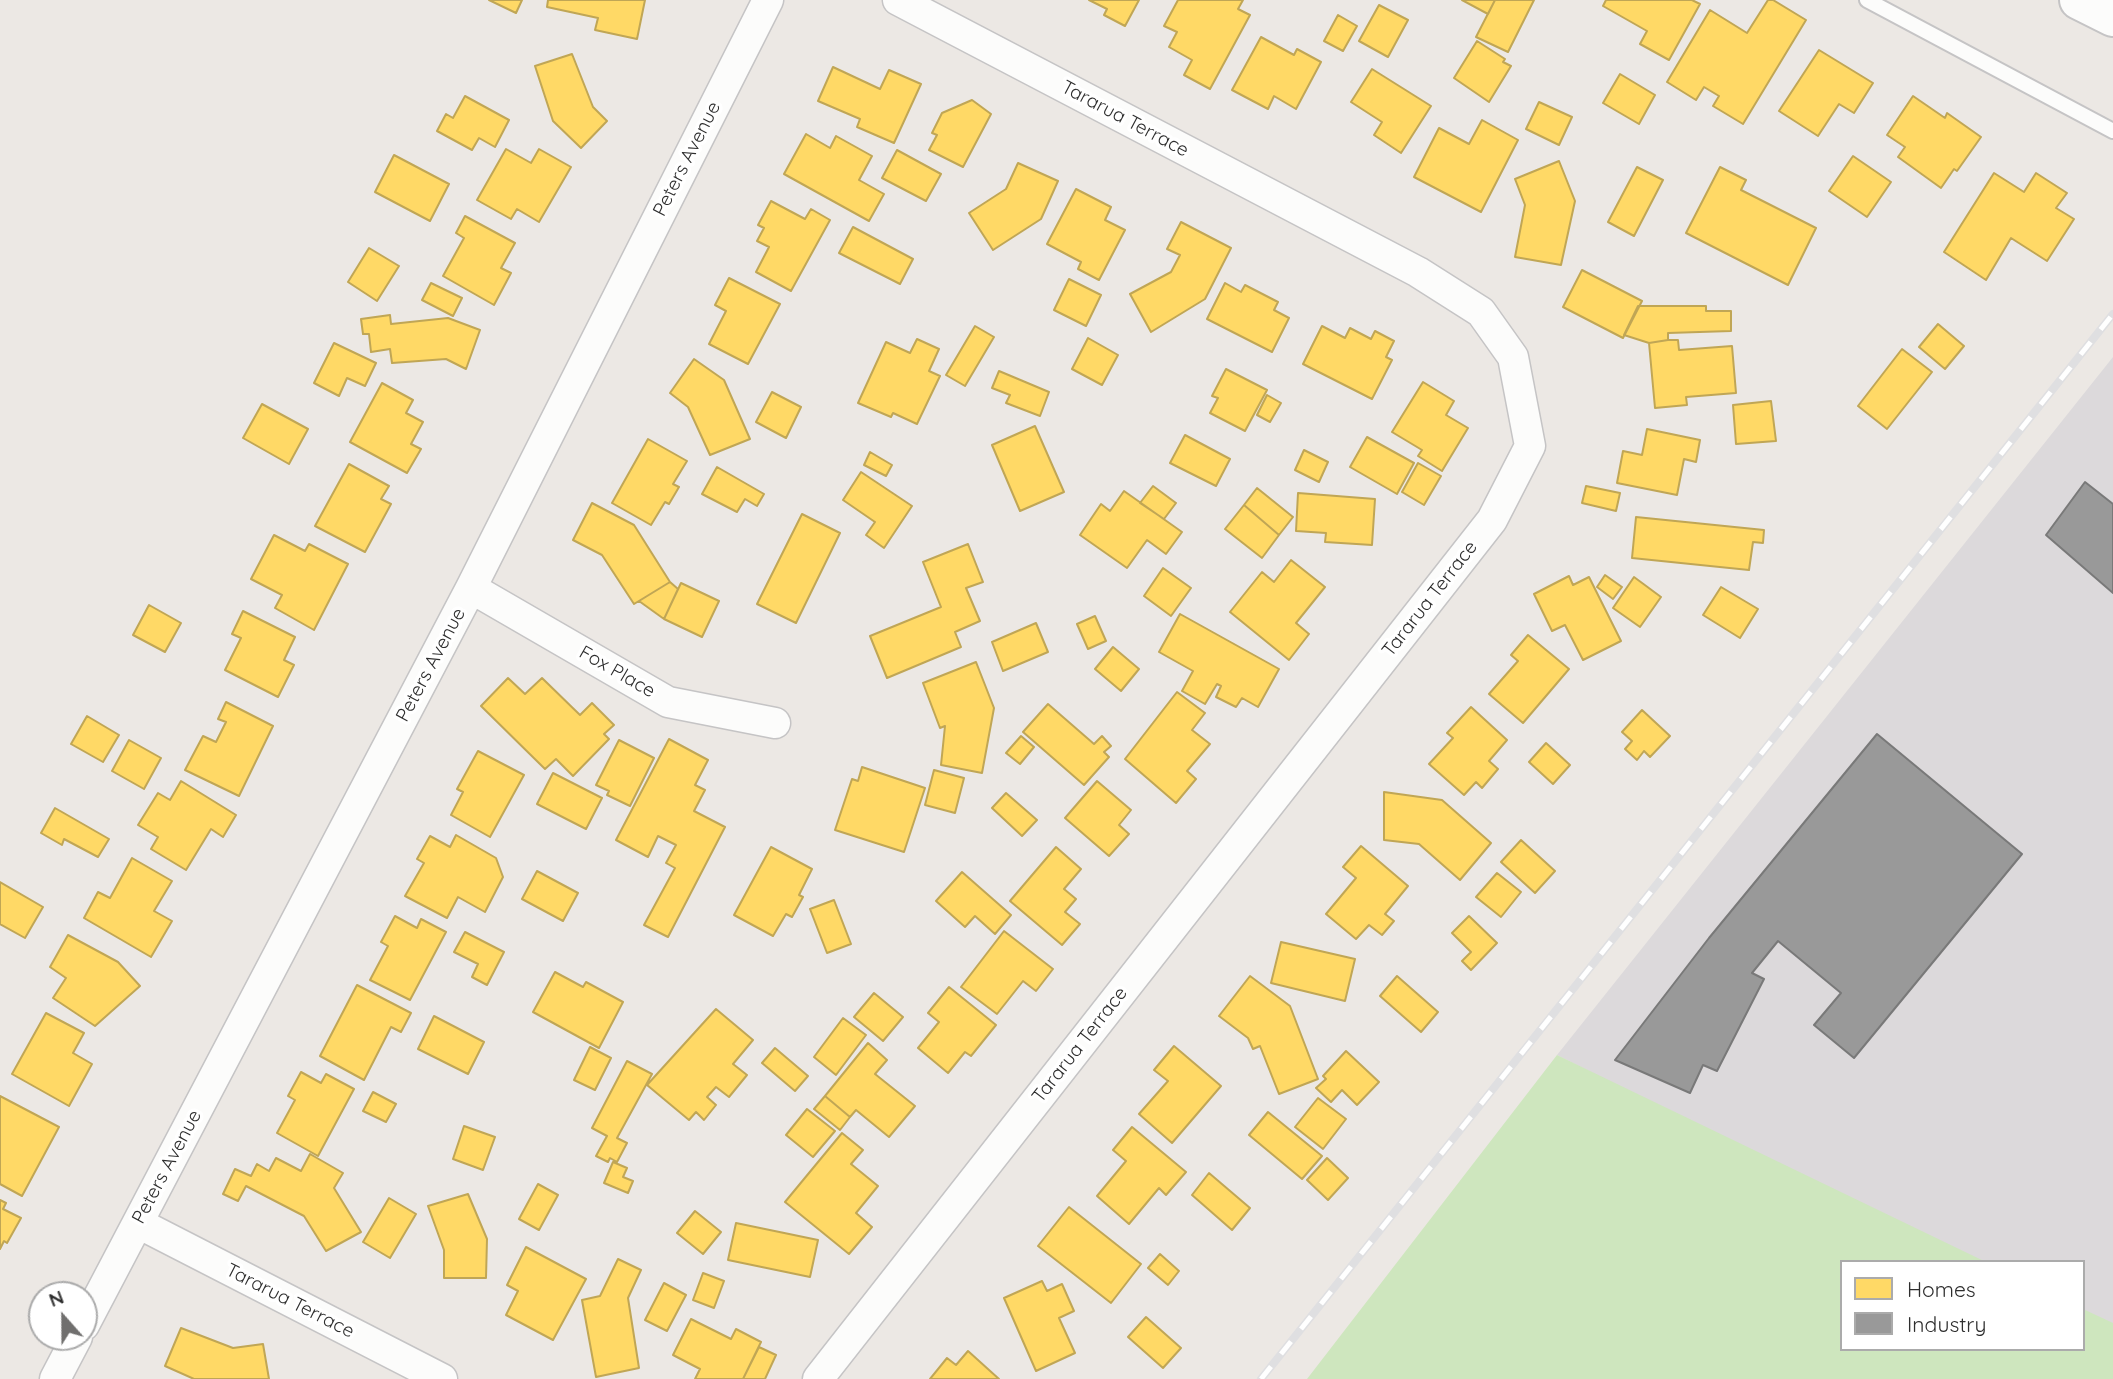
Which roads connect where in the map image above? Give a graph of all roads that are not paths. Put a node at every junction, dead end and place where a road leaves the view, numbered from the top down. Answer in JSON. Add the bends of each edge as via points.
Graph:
{"nodes":[{"id":1,"x":768,"y":0,"type":"edge"},
{"id":2,"x":898,"y":0,"type":"edge"},
{"id":3,"x":1867,"y":0,"type":"edge"},
{"id":4,"x":2079,"y":0,"type":"edge"},
{"id":5,"x":2113,"y":17,"type":"edge"},
{"id":6,"x":2113,"y":131,"type":"edge"},
{"id":7,"x":471,"y":588,"type":"junction"},
{"id":8,"x":775,"y":723,"type":"dead end"},
{"id":9,"x":138,"y":1223,"type":"junction"},
{"id":10,"x":98,"y":1299,"type":"edge"},
{"id":11,"x":70,"y":1351,"type":"edge"},
{"id":12,"x":55,"y":1379,"type":"edge"},
{"id":13,"x":442,"y":1379,"type":"edge"},
{"id":14,"x":818,"y":1379,"type":"edge"}],
"edges":[{"from":1,"to":7,"type":"street","name":"Peters Avenue"},
{"from":2,"to":14,"type":"street","name":"Tararua Terrace","via":[[1418,272],[1481,312],[1513,357],[1530,446],[1492,520]]},
{"from":3,"to":6,"type":"lane"},
{"from":4,"to":5,"type":"street"},
{"from":7,"to":8,"type":"street","name":"Fox Place","via":[[668,702]]},
{"from":7,"to":9,"type":"street","name":"Peters Avenue"},
{"from":9,"to":10,"type":"street","name":"Peters Avenue"},
{"from":9,"to":13,"type":"street","name":"Tararua Terrace"},
{"from":11,"to":12,"type":"street"}]}
